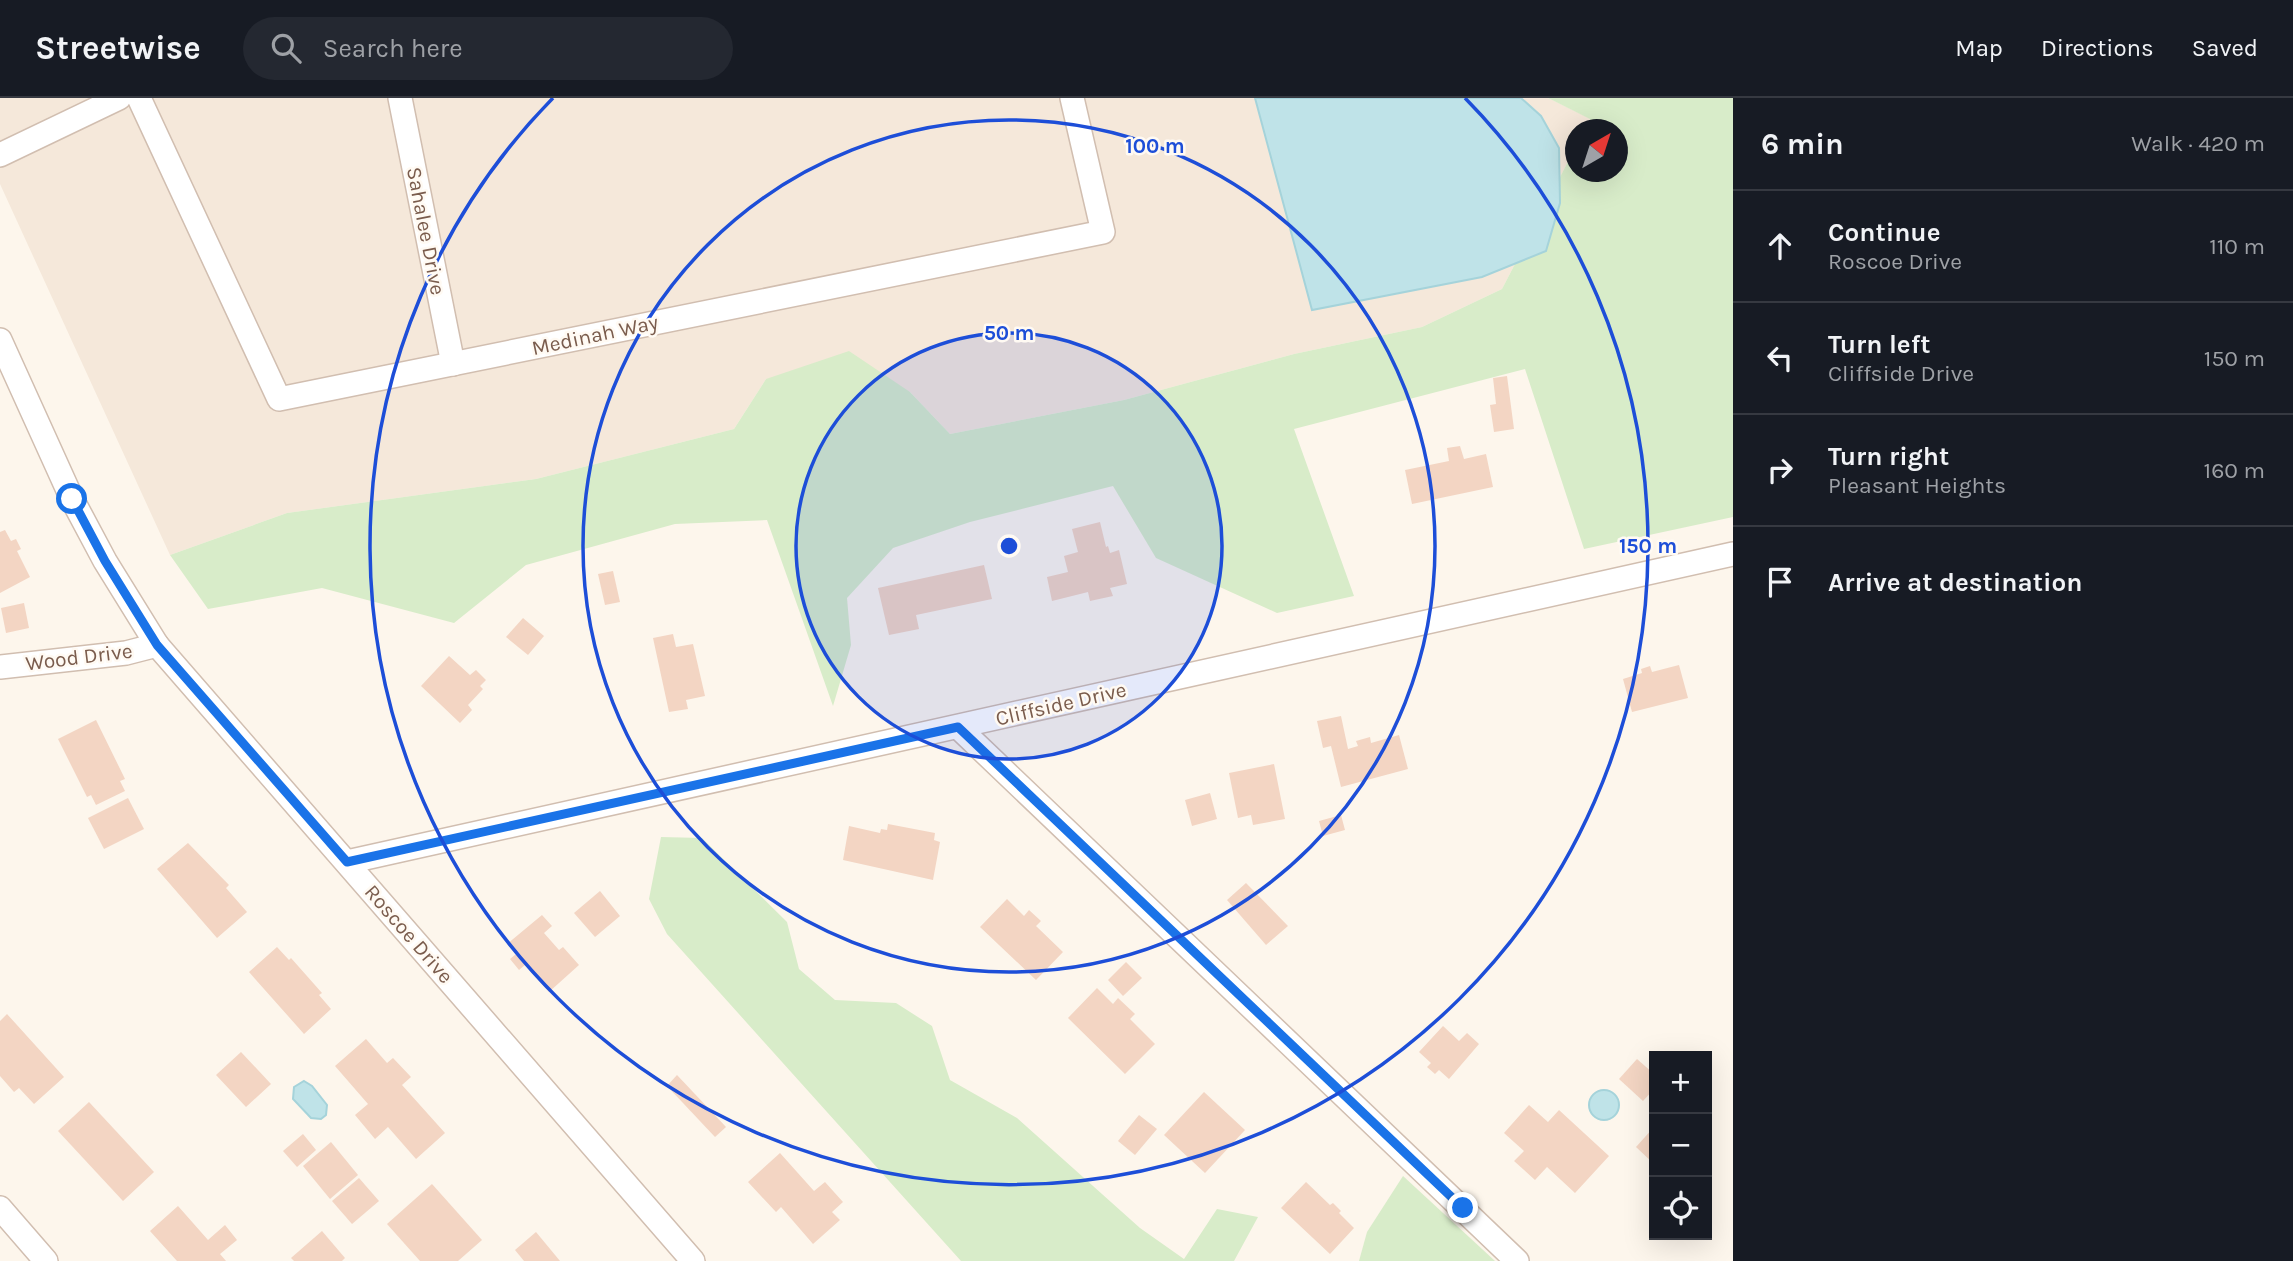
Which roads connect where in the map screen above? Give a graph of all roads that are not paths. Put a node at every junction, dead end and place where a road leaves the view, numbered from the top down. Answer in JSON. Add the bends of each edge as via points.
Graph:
{"nodes":[{"id":1,"x":119,"y":98,"type":"edge"},
{"id":2,"x":139,"y":98,"type":"edge"},
{"id":3,"x":400,"y":98,"type":"edge"},
{"id":4,"x":1072,"y":98,"type":"edge"},
{"id":5,"x":0,"y":155,"type":"edge"},
{"id":6,"x":0,"y":340,"type":"edge"},
{"id":7,"x":453,"y":364,"type":"junction"},
{"id":8,"x":1733,"y":554,"type":"edge"},
{"id":9,"x":157,"y":645,"type":"junction"},
{"id":10,"x":0,"y":667,"type":"edge"},
{"id":11,"x":958,"y":727,"type":"junction"},
{"id":12,"x":347,"y":862,"type":"junction"},
{"id":13,"x":0,"y":1209,"type":"edge"},
{"id":14,"x":46,"y":1261,"type":"edge"},
{"id":15,"x":693,"y":1261,"type":"edge"},
{"id":16,"x":1517,"y":1261,"type":"edge"}],
"edges":[{"from":1,"to":5,"type":"street"},
{"from":2,"to":7,"type":"street","name":"Medinah Way","via":[[279,399]]},
{"from":3,"to":7,"type":"street","name":"Sahalee Drive"},
{"from":4,"to":7,"type":"street","name":"Medinah Way","via":[[1103,232]]},
{"from":6,"to":9,"type":"street","name":"Roscoe Drive","via":[[72,499]]},
{"from":8,"to":11,"type":"street","name":"Cliffside Drive"},
{"from":9,"to":10,"type":"street","name":"Wood Drive","via":[[126,653]]},
{"from":9,"to":12,"type":"street","name":"Roscoe Drive"},
{"from":11,"to":12,"type":"street","name":"Cliffside Drive"},
{"from":11,"to":16,"type":"street"},
{"from":12,"to":15,"type":"street","name":"Roscoe Drive"},
{"from":13,"to":14,"type":"street"}]}
